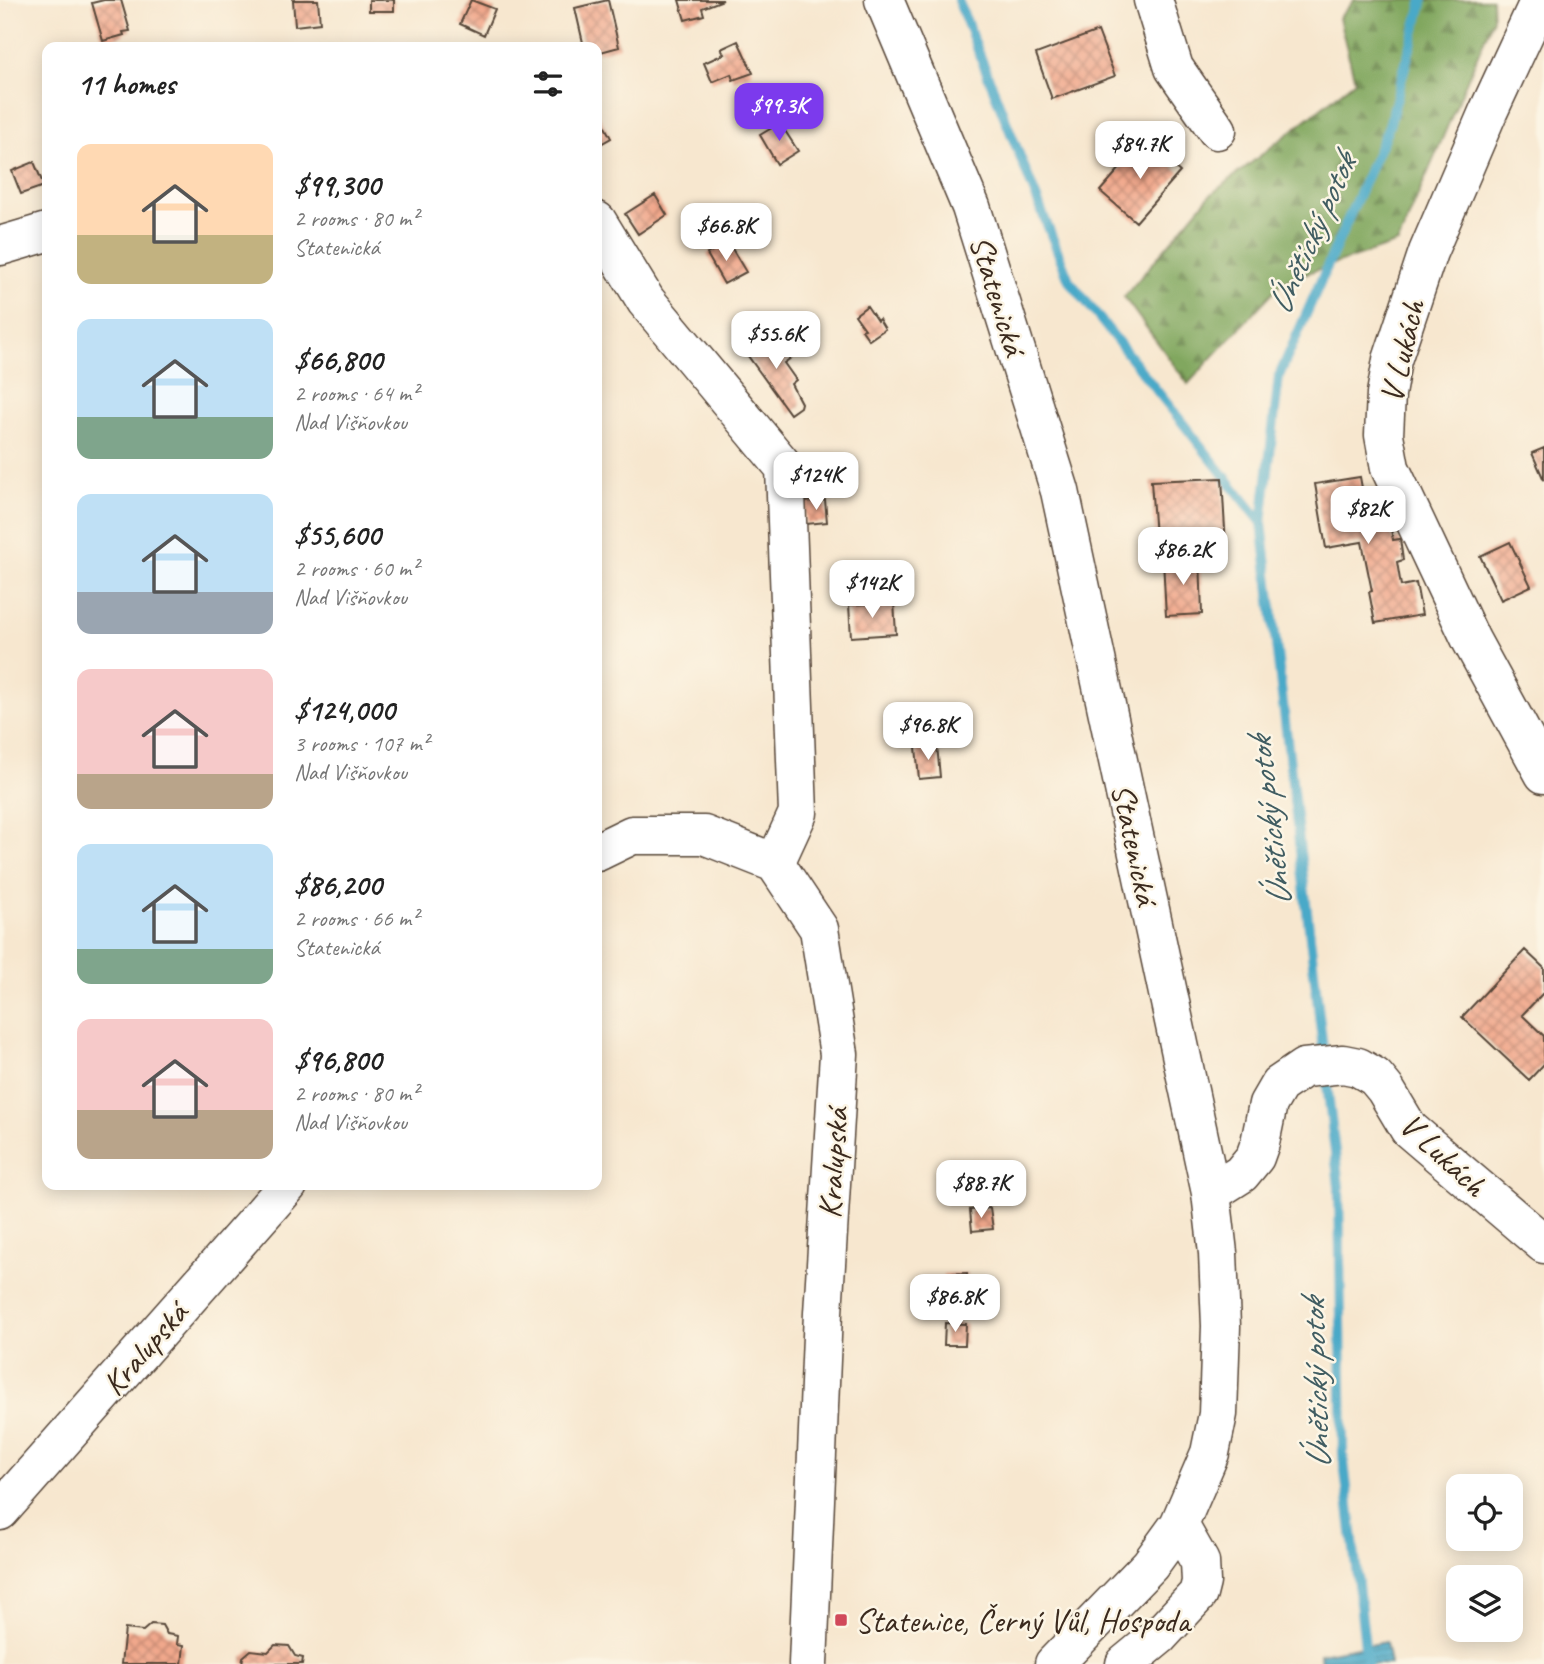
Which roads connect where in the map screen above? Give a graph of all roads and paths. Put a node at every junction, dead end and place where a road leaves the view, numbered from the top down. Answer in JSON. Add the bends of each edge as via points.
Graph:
{"nodes":[{"id":1,"x":884,"y":0,"type":"edge"},
{"id":2,"x":1153,"y":0,"type":"edge"},
{"id":3,"x":1540,"y":0,"type":"edge"},
{"id":4,"x":1217,"y":130,"type":"dead end"},
{"id":5,"x":602,"y":229,"type":"edge"},
{"id":6,"x":42,"y":233,"type":"edge"},
{"id":7,"x":0,"y":246,"type":"edge"},
{"id":8,"x":1544,"y":774,"type":"edge"},
{"id":9,"x":602,"y":850,"type":"edge"},
{"id":10,"x":775,"y":863,"type":"junction"},
{"id":11,"x":284,"y":1190,"type":"edge"},
{"id":12,"x":1211,"y":1193,"type":"junction"},
{"id":13,"x":1544,"y":1244,"type":"edge"},
{"id":14,"x":0,"y":1511,"type":"edge"},
{"id":15,"x":1179,"y":1525,"type":"junction"},
{"id":16,"x":808,"y":1664,"type":"edge"},
{"id":17,"x":1055,"y":1664,"type":"edge"},
{"id":18,"x":1125,"y":1664,"type":"edge"}],
"edges":[{"from":1,"to":12,"type":"street","name":"Statenická","via":[[971,207],[1060,491]]},
{"from":2,"to":4,"type":"street","via":[[1174,68]]},
{"from":3,"to":8,"type":"street","name":"V Lukách","via":[[1428,252],[1392,360],[1384,435],[1390,468],[1471,640]]},
{"from":5,"to":10,"type":"street","via":[[646,301],[785,468],[798,813]]},
{"from":6,"to":7,"type":"street"},
{"from":9,"to":10,"type":"street","via":[[632,835],[704,835]]},
{"from":10,"to":16,"type":"street","name":"Kralupská","via":[[819,929],[839,1054]]},
{"from":11,"to":14,"type":"street","name":"Kralupská"},
{"from":12,"to":13,"type":"street","name":"V Lukách","via":[[1241,1174],[1255,1157],[1268,1104],[1279,1085],[1304,1068],[1343,1064],[1375,1077],[1409,1129]]},
{"from":12,"to":15,"type":"street","name":"Statenická","via":[[1221,1314],[1218,1414],[1210,1453]]},
{"from":15,"to":17,"type":"street","name":"Statenická","via":[[1150,1565]]},
{"from":15,"to":18,"type":"street","via":[[1200,1562],[1198,1594]]}]}
